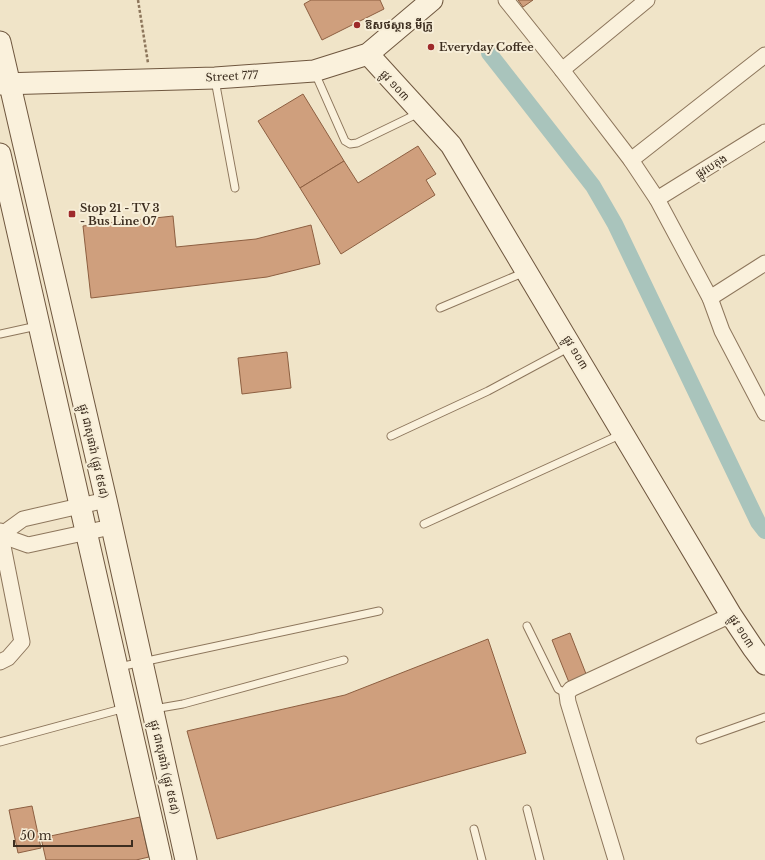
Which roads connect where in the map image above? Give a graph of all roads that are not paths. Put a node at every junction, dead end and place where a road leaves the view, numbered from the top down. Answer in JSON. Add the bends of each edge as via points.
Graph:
{"nodes":[{"id":1,"x":432,"y":0,"type":"edge"},
{"id":2,"x":506,"y":0,"type":"edge"},
{"id":3,"x":647,"y":0,"type":"edge"},
{"id":4,"x":0,"y":42,"type":"edge"},
{"id":5,"x":368,"y":54,"type":"junction"},
{"id":6,"x":765,"y":55,"type":"edge"},
{"id":7,"x":562,"y":70,"type":"junction"},
{"id":8,"x":314,"y":71,"type":"junction"},
{"id":9,"x":215,"y":78,"type":"junction"},
{"id":10,"x":5,"y":84,"type":"edge"},
{"id":11,"x":421,"y":112,"type":"junction"},
{"id":12,"x":765,"y":132,"type":"edge"},
{"id":13,"x":0,"y":154,"type":"edge"},
{"id":14,"x":631,"y":160,"type":"junction"},
{"id":15,"x":235,"y":188,"type":"dead end"},
{"id":16,"x":4,"y":192,"type":"edge"},
{"id":17,"x":657,"y":199,"type":"junction"},
{"id":18,"x":765,"y":263,"type":"edge"},
{"id":19,"x":527,"y":271,"type":"junction"},
{"id":20,"x":710,"y":298,"type":"junction"},
{"id":21,"x":440,"y":308,"type":"dead end"},
{"id":22,"x":39,"y":326,"type":"junction"},
{"id":23,"x":0,"y":334,"type":"edge"},
{"id":24,"x":572,"y":346,"type":"junction"},
{"id":25,"x":760,"y":392,"type":"edge"},
{"id":26,"x":765,"y":413,"type":"edge"},
{"id":27,"x":624,"y":433,"type":"junction"},
{"id":28,"x":391,"y":436,"type":"dead end"},
{"id":29,"x":106,"y":500,"type":"junction"},
{"id":30,"x":81,"y":506,"type":"junction"},
{"id":31,"x":424,"y":524,"type":"dead end"},
{"id":32,"x":112,"y":526,"type":"junction"},
{"id":33,"x":87,"y":532,"type":"junction"},
{"id":34,"x":0,"y":534,"type":"edge"},
{"id":35,"x":379,"y":611,"type":"dead end"},
{"id":36,"x":731,"y":615,"type":"junction"},
{"id":37,"x":527,"y":626,"type":"dead end"},
{"id":38,"x":344,"y":660,"type":"dead end"},
{"id":39,"x":0,"y":662,"type":"edge"},
{"id":40,"x":142,"y":663,"type":"junction"},
{"id":41,"x":765,"y":664,"type":"edge"},
{"id":42,"x":117,"y":668,"type":"junction"},
{"id":43,"x":567,"y":694,"type":"junction"},
{"id":44,"x":127,"y":708,"type":"junction"},
{"id":45,"x":152,"y":709,"type":"junction"},
{"id":46,"x":765,"y":718,"type":"edge"},
{"id":47,"x":700,"y":740,"type":"dead end"},
{"id":48,"x":0,"y":742,"type":"edge"},
{"id":49,"x":164,"y":758,"type":"junction"},
{"id":50,"x":139,"y":763,"type":"junction"},
{"id":51,"x":527,"y":809,"type":"dead end"},
{"id":52,"x":474,"y":830,"type":"dead end"},
{"id":53,"x":156,"y":859,"type":"edge"},
{"id":54,"x":186,"y":860,"type":"edge"},
{"id":55,"x":482,"y":860,"type":"edge"},
{"id":56,"x":540,"y":860,"type":"edge"},
{"id":57,"x":616,"y":860,"type":"edge"}],
"edges":[{"from":1,"to":5,"type":"main road","name":"Street 777"},
{"from":2,"to":7,"type":"street"},
{"from":3,"to":7,"type":"street"},
{"from":4,"to":10,"type":"main road","name":"ផ្លូវ ជាសុផារ៉ា (ផ្លូវ ៥៩៨)"},
{"from":5,"to":8,"type":"main road","name":"Street 777"},
{"from":5,"to":11,"type":"main road","name":"ផ្លូវ ១០៣"},
{"from":6,"to":14,"type":"street"},
{"from":7,"to":14,"type":"street"},
{"from":8,"to":9,"type":"main road","name":"Street 777"},
{"from":8,"to":11,"type":"lane","via":[[345,141],[350,144]]},
{"from":9,"to":10,"type":"main road","name":"Street 777"},
{"from":9,"to":15,"type":"lane"},
{"from":10,"to":29,"type":"main road","name":"ផ្លូវ ជាសុផារ៉ា (ផ្លូវ ៥៩៨)"},
{"from":11,"to":19,"type":"main road","name":"ផ្លូវ ១០៣","via":[[451,145]]},
{"from":12,"to":17,"type":"street","name":"ផ្លូវបេតុង"},
{"from":13,"to":16,"type":"main road"},
{"from":14,"to":17,"type":"street"},
{"from":16,"to":22,"type":"main road"},
{"from":17,"to":20,"type":"street"},
{"from":18,"to":20,"type":"street"},
{"from":19,"to":21,"type":"lane"},
{"from":19,"to":24,"type":"main road","name":"ផ្លូវ ១០៣"},
{"from":20,"to":25,"type":"street","via":[[722,331]]},
{"from":22,"to":23,"type":"lane"},
{"from":22,"to":30,"type":"main road"},
{"from":24,"to":27,"type":"main road","name":"ផ្លូវ ១០៣"},
{"from":24,"to":28,"type":"lane","via":[[488,391]]},
{"from":25,"to":26,"type":"street"},
{"from":27,"to":31,"type":"lane"},
{"from":27,"to":36,"type":"main road","name":"ផ្លូវ ១០៣"},
{"from":29,"to":30,"type":"street"},
{"from":29,"to":32,"type":"main road","name":"ផ្លូវ ជាសុផារ៉ា (ផ្លូវ ៥៩៨)"},
{"from":30,"to":33,"type":"main road"},
{"from":30,"to":34,"type":"street","via":[[23,519]]},
{"from":32,"to":33,"type":"street"},
{"from":32,"to":40,"type":"main road","name":"ផ្លូវ ជាសុផារ៉ា (ផ្លូវ ៥៩៨)"},
{"from":33,"to":34,"type":"street","via":[[28,545]]},
{"from":33,"to":42,"type":"main road"},
{"from":34,"to":39,"type":"street","via":[[22,642],[8,658]]},
{"from":35,"to":40,"type":"lane"},
{"from":36,"to":41,"type":"main road","name":"ផ្លូវ ១០៣"},
{"from":36,"to":43,"type":"street","via":[[571,688]]},
{"from":37,"to":43,"type":"lane","via":[[558,689]]},
{"from":38,"to":45,"type":"lane","via":[[183,704]]},
{"from":40,"to":42,"type":"lane"},
{"from":40,"to":45,"type":"main road","name":"ផ្លូវ ជាសុផារ៉ា (ផ្លូវ ៥៩៨)"},
{"from":42,"to":44,"type":"main road"},
{"from":43,"to":57,"type":"street"},
{"from":44,"to":48,"type":"lane"},
{"from":44,"to":50,"type":"main road"},
{"from":45,"to":49,"type":"main road","name":"ផ្លូវ ជាសុផារ៉ា (ផ្លូវ ៥៩៨)"},
{"from":46,"to":47,"type":"lane"},
{"from":49,"to":50,"type":"main road"},
{"from":49,"to":54,"type":"main road","name":"ផ្លូវ ជាសុផារ៉ា (ផ្លូវ ៥៩៨)"},
{"from":50,"to":53,"type":"main road"},
{"from":51,"to":56,"type":"lane"},
{"from":52,"to":55,"type":"lane"}]}
